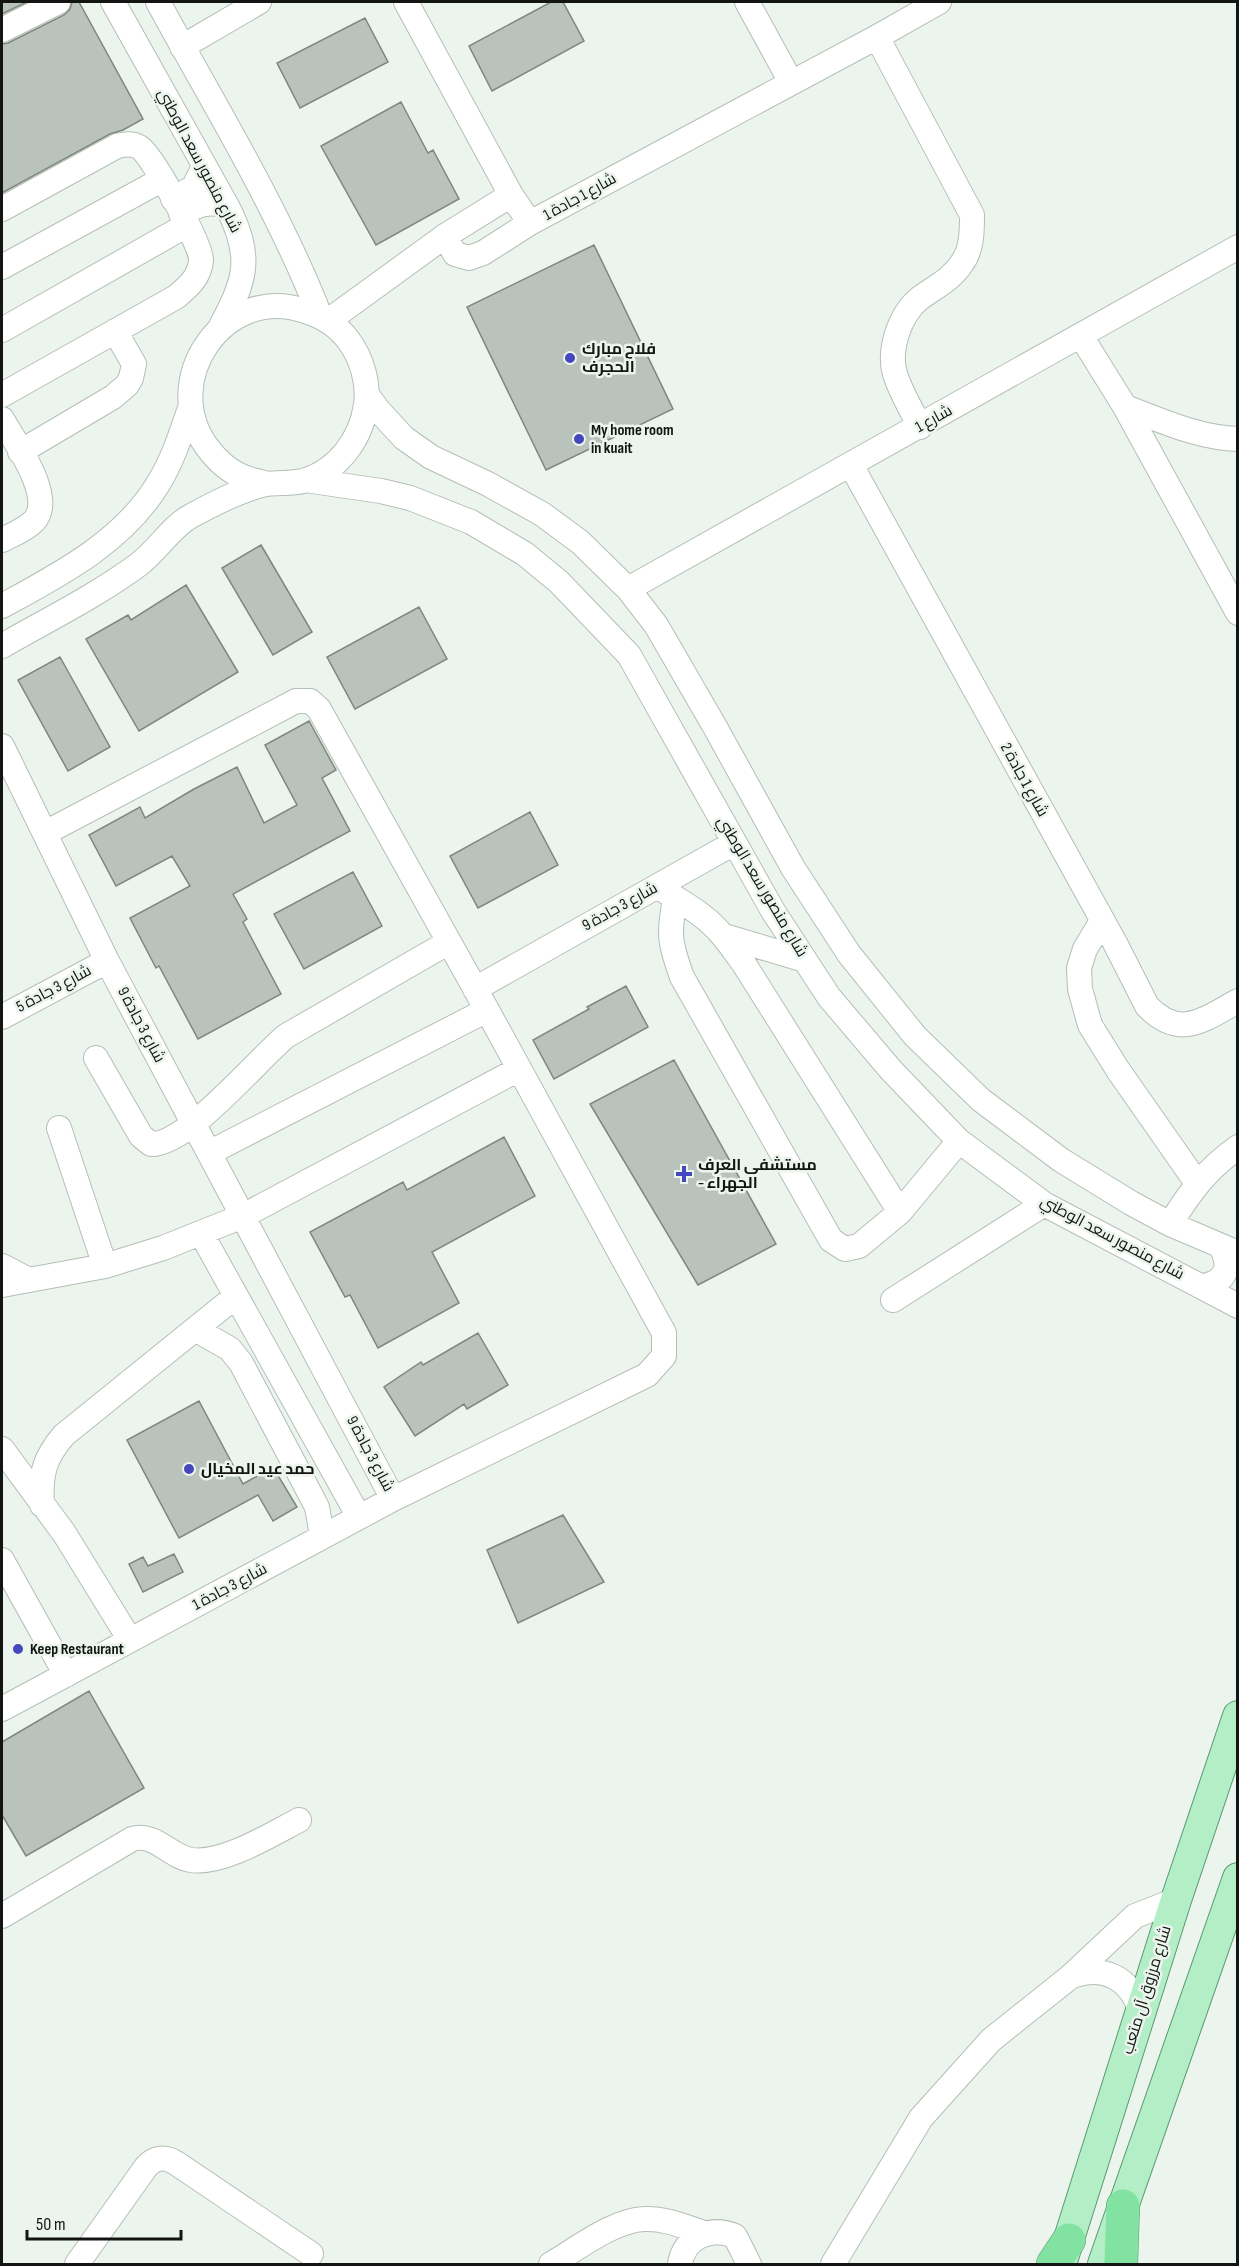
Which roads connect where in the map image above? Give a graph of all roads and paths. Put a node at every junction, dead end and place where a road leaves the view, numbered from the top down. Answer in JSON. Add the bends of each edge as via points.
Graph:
{"nodes":[{"id":1,"x":58,"y":2,"type":"edge"},
{"id":2,"x":113,"y":2,"type":"edge"},
{"id":3,"x":158,"y":2,"type":"edge"},
{"id":4,"x":259,"y":2,"type":"edge"},
{"id":5,"x":406,"y":2,"type":"edge"},
{"id":6,"x":747,"y":2,"type":"edge"},
{"id":7,"x":939,"y":2,"type":"edge"},
{"id":8,"x":2,"y":30,"type":"edge"},
{"id":9,"x":877,"y":37,"type":"junction"},
{"id":10,"x":183,"y":47,"type":"junction"},
{"id":11,"x":791,"y":82,"type":"junction"},
{"id":12,"x":204,"y":166,"type":"junction"},
{"id":13,"x":511,"y":195,"type":"junction"},
{"id":14,"x":176,"y":204,"type":"junction"},
{"id":15,"x":227,"y":206,"type":"junction"},
{"id":16,"x":2,"y":209,"type":"edge"},
{"id":17,"x":530,"y":224,"type":"junction"},
{"id":18,"x":445,"y":236,"type":"junction"},
{"id":19,"x":1238,"y":247,"type":"edge"},
{"id":20,"x":2,"y":267,"type":"edge"},
{"id":21,"x":324,"y":318,"type":"junction"},
{"id":22,"x":221,"y":326,"type":"junction"},
{"id":23,"x":2,"y":330,"type":"edge"},
{"id":24,"x":115,"y":331,"type":"junction"},
{"id":25,"x":1081,"y":336,"type":"junction"},
{"id":26,"x":2,"y":395,"type":"edge"},
{"id":27,"x":367,"y":395,"type":"junction"},
{"id":28,"x":1125,"y":407,"type":"junction"},
{"id":29,"x":190,"y":408,"type":"junction"},
{"id":30,"x":2,"y":419,"type":"edge"},
{"id":31,"x":920,"y":427,"type":"junction"},
{"id":32,"x":1238,"y":439,"type":"edge"},
{"id":33,"x":21,"y":452,"type":"junction"},
{"id":34,"x":850,"y":465,"type":"junction"},
{"id":35,"x":305,"y":480,"type":"junction"},
{"id":36,"x":267,"y":484,"type":"junction"},
{"id":37,"x":2,"y":540,"type":"edge"},
{"id":38,"x":628,"y":589,"type":"junction"},
{"id":39,"x":2,"y":606,"type":"edge"},
{"id":40,"x":1238,"y":612,"type":"edge"},
{"id":41,"x":2,"y":646,"type":"edge"},
{"id":42,"x":2,"y":746,"type":"edge"},
{"id":43,"x":45,"y":833,"type":"junction"},
{"id":44,"x":734,"y":843,"type":"junction"},
{"id":45,"x":667,"y":893,"type":"junction"},
{"id":46,"x":1102,"y":921,"type":"junction"},
{"id":47,"x":724,"y":936,"type":"junction"},
{"id":48,"x":449,"y":942,"type":"junction"},
{"id":49,"x":805,"y":960,"type":"junction"},
{"id":50,"x":107,"y":961,"type":"junction"},
{"id":51,"x":481,"y":999,"type":"junction"},
{"id":52,"x":1238,"y":1001,"type":"edge"},
{"id":53,"x":2,"y":1017,"type":"edge"},
{"id":54,"x":96,"y":1058,"type":"dead end"},
{"id":55,"x":519,"y":1069,"type":"junction"},
{"id":56,"x":194,"y":1124,"type":"junction"},
{"id":57,"x":59,"y":1128,"type":"dead end"},
{"id":58,"x":959,"y":1141,"type":"junction"},
{"id":59,"x":1238,"y":1147,"type":"edge"},
{"id":60,"x":209,"y":1153,"type":"junction"},
{"id":61,"x":1197,"y":1184,"type":"junction"},
{"id":62,"x":1044,"y":1204,"type":"junction"},
{"id":63,"x":900,"y":1212,"type":"junction"},
{"id":64,"x":243,"y":1216,"type":"junction"},
{"id":65,"x":1170,"y":1224,"type":"junction"},
{"id":66,"x":201,"y":1233,"type":"junction"},
{"id":67,"x":1229,"y":1250,"type":"edge"},
{"id":68,"x":2,"y":1266,"type":"edge"},
{"id":69,"x":105,"y":1266,"type":"junction"},
{"id":70,"x":29,"y":1280,"type":"junction"},
{"id":71,"x":2,"y":1285,"type":"edge"},
{"id":72,"x":1204,"y":1286,"type":"junction"},
{"id":73,"x":236,"y":1296,"type":"junction"},
{"id":74,"x":893,"y":1300,"type":"dead end"},
{"id":75,"x":1238,"y":1305,"type":"edge"},
{"id":76,"x":195,"y":1329,"type":"junction"},
{"id":77,"x":2,"y":1449,"type":"edge"},
{"id":78,"x":393,"y":1498,"type":"junction"},
{"id":79,"x":42,"y":1504,"type":"junction"},
{"id":80,"x":359,"y":1517,"type":"junction"},
{"id":81,"x":322,"y":1536,"type":"junction"},
{"id":82,"x":2,"y":1560,"type":"edge"},
{"id":83,"x":130,"y":1640,"type":"junction"},
{"id":84,"x":66,"y":1675,"type":"junction"},
{"id":85,"x":2,"y":1709,"type":"edge"},
{"id":86,"x":1238,"y":1716,"type":"edge"},
{"id":87,"x":299,"y":1820,"type":"dead end"},
{"id":88,"x":1238,"y":1878,"type":"edge"},
{"id":89,"x":1176,"y":1900,"type":"junction"},
{"id":90,"x":2,"y":1916,"type":"edge"},
{"id":91,"x":1070,"y":1977,"type":"junction"},
{"id":92,"x":1141,"y":2011,"type":"junction"},
{"id":93,"x":1123,"y":2206,"type":"junction"},
{"id":94,"x":704,"y":2234,"type":"junction"},
{"id":95,"x":311,"y":2254,"type":"dead end"},
{"id":96,"x":1060,"y":2256,"type":"edge"},
{"id":97,"x":77,"y":2265,"type":"edge"},
{"id":98,"x":551,"y":2265,"type":"edge"},
{"id":99,"x":680,"y":2265,"type":"edge"},
{"id":100,"x":749,"y":2265,"type":"edge"},
{"id":101,"x":833,"y":2265,"type":"edge"},
{"id":102,"x":1103,"y":2265,"type":"edge"},
{"id":103,"x":1121,"y":2265,"type":"edge"}],
"edges":[{"from":1,"to":8,"type":"street"},
{"from":2,"to":12,"type":"street","name":"شارع منصور سعد الوطني"},
{"from":3,"to":10,"type":"street"},
{"from":4,"to":10,"type":"street"},
{"from":5,"to":13,"type":"street","name":"شارع 1 جادة 1"},
{"from":6,"to":11,"type":"street"},
{"from":7,"to":9,"type":"street","name":"شارع 1 جادة 1"},
{"from":9,"to":11,"type":"street","name":"شارع 1 جادة 1"},
{"from":9,"to":31,"type":"street","via":[[972,215],[971,238],[963,262],[944,283],[919,299],[903,319],[894,347],[895,376]]},
{"from":10,"to":21,"type":"street","via":[[272,210]]},
{"from":11,"to":17,"type":"street","name":"شارع 1 جادة 1"},
{"from":12,"to":14,"type":"street","via":[[198,183]]},
{"from":12,"to":15,"type":"street","name":"شارع منصور سعد الوطني"},
{"from":13,"to":17,"type":"street","name":"شارع 1 جادة 1"},
{"from":13,"to":18,"type":"street"},
{"from":14,"to":15,"type":"street"},
{"from":14,"to":16,"type":"street","via":[[144,151],[124,144]]},
{"from":14,"to":20,"type":"street"},
{"from":14,"to":23,"type":"street"},
{"from":14,"to":24,"type":"street","via":[[201,254],[196,278],[176,297]]},
{"from":15,"to":22,"type":"street","name":"شارع منصور سعد الوطني","via":[[239,235],[244,274]]},
{"from":17,"to":18,"type":"street","via":[[469,258],[455,254]]},
{"from":18,"to":21,"type":"street"},
{"from":19,"to":25,"type":"street","name":"شارع 1"},
{"from":21,"to":22,"type":"street","via":[[295,307],[269,306],[244,313]]},
{"from":21,"to":27,"type":"street","via":[[349,340],[363,366]]},
{"from":22,"to":29,"type":"street","via":[[202,350],[191,378]]},
{"from":24,"to":26,"type":"street"},
{"from":24,"to":33,"type":"street","via":[[134,364],[127,385]]},
{"from":25,"to":28,"type":"street"},
{"from":25,"to":31,"type":"street","name":"شارع 1"},
{"from":27,"to":35,"type":"street","via":[[363,423],[350,448],[330,467]]},
{"from":27,"to":38,"type":"street","via":[[404,438],[431,457],[542,514],[580,542]]},
{"from":28,"to":32,"type":"street","via":[[1185,429]]},
{"from":28,"to":40,"type":"street"},
{"from":29,"to":36,"type":"street","via":[[199,436],[216,459],[240,476]]},
{"from":29,"to":39,"type":"street","via":[[175,453],[131,518],[93,553]]},
{"from":30,"to":33,"type":"street"},
{"from":31,"to":34,"type":"street","name":"شارع 1"},
{"from":33,"to":37,"type":"street","via":[[39,489],[40,508],[33,522]]},
{"from":34,"to":38,"type":"street","name":"شارع 1"},
{"from":34,"to":46,"type":"street","name":"شارع 1 جادة 2"},
{"from":35,"to":36,"type":"street"},
{"from":35,"to":44,"type":"street","name":"شارع منصور سعد الوطني","via":[[410,498],[471,522],[525,554],[559,582],[629,654]]},
{"from":36,"to":41,"type":"street","via":[[189,517],[140,564]]},
{"from":38,"to":65,"type":"street","via":[[656,625],[793,868],[849,954],[915,1036],[981,1100],[1052,1154]]},
{"from":42,"to":43,"type":"street","name":"شارع 3 جادة 9"},
{"from":43,"to":48,"type":"street","name":"شارع 3 جادة 9","via":[[296,701],[310,701],[319,709]]},
{"from":43,"to":50,"type":"street","name":"شارع 3 جادة 9"},
{"from":44,"to":45,"type":"street","name":"شارع 3 جادة 9"},
{"from":44,"to":49,"type":"street","name":"شارع منصور سعد الوطني"},
{"from":45,"to":47,"type":"street"},
{"from":45,"to":51,"type":"street","name":"شارع 3 جادة 9"},
{"from":45,"to":63,"type":"street","via":[[673,952],[682,977],[831,1240],[845,1249],[859,1246]]},
{"from":46,"to":52,"type":"street","name":"شارع 1 جادة 2","via":[[1147,1006],[1163,1019],[1194,1024]]},
{"from":46,"to":61,"type":"street","via":[[1079,968],[1090,1025]]},
{"from":47,"to":49,"type":"street"},
{"from":47,"to":63,"type":"street"},
{"from":48,"to":51,"type":"street","name":"شارع 3 جادة 9"},
{"from":48,"to":56,"type":"street","via":[[286,1036]]},
{"from":49,"to":58,"type":"street","name":"شارع منصور سعد الوطني","via":[[830,997],[891,1070]]},
{"from":50,"to":53,"type":"street","name":"شارع 3 جادة 5"},
{"from":50,"to":56,"type":"street","name":"شارع 3 جادة 9"},
{"from":51,"to":55,"type":"street","name":"شارع 3 جادة 9"},
{"from":51,"to":60,"type":"street"},
{"from":54,"to":56,"type":"street","via":[[145,1141],[163,1142]]},
{"from":55,"to":64,"type":"street"},
{"from":55,"to":78,"type":"street","name":"شارع 3 جادة 9","via":[[664,1333],[664,1356],[647,1375]]},
{"from":56,"to":60,"type":"street","name":"شارع 3 جادة 9"},
{"from":57,"to":69,"type":"street"},
{"from":58,"to":62,"type":"street","name":"شارع منصور سعد الوطني"},
{"from":58,"to":63,"type":"street"},
{"from":59,"to":61,"type":"street","via":[[1216,1162]]},
{"from":60,"to":64,"type":"street","name":"شارع 3 جادة 9"},
{"from":61,"to":65,"type":"street"},
{"from":62,"to":72,"type":"street","name":"شارع منصور سعد الوطني"},
{"from":62,"to":74,"type":"street"},
{"from":64,"to":66,"type":"street"},
{"from":64,"to":78,"type":"street","name":"شارع 3 جادة 9"},
{"from":65,"to":67,"type":"street"},
{"from":66,"to":69,"type":"street"},
{"from":66,"to":73,"type":"street"},
{"from":67,"to":72,"type":"street","via":[[1223,1277]]},
{"from":68,"to":70,"type":"street"},
{"from":69,"to":70,"type":"street"},
{"from":70,"to":71,"type":"street"},
{"from":72,"to":75,"type":"street","name":"شارع منصور سعد الوطني"},
{"from":73,"to":76,"type":"street"},
{"from":73,"to":80,"type":"street"},
{"from":76,"to":79,"type":"street","via":[[51,1449],[40,1484]]},
{"from":76,"to":81,"type":"street","via":[[230,1349],[241,1363],[317,1507]]},
{"from":77,"to":79,"type":"street"},
{"from":78,"to":80,"type":"street","name":"شارع 3 جادة 1"},
{"from":79,"to":83,"type":"street"},
{"from":80,"to":81,"type":"street","name":"شارع 3 جادة 1"},
{"from":81,"to":83,"type":"street","name":"شارع 3 جادة 1"},
{"from":82,"to":84,"type":"street"},
{"from":83,"to":84,"type":"street","name":"شارع 3 جادة 1"},
{"from":84,"to":85,"type":"street","name":"شارع 3 جادة 1"},
{"from":86,"to":89,"type":"main road","name":"شارع مرزوق آل متعب"},
{"from":87,"to":90,"type":"street","via":[[225,1857],[202,1861],[180,1857],[146,1838],[132,1839]]},
{"from":88,"to":93,"type":"main road"},
{"from":89,"to":91,"type":"street","via":[[1135,1916]]},
{"from":89,"to":92,"type":"main road","name":"شارع مرزوق آل متعب"},
{"from":91,"to":92,"type":"street","via":[[1091,1971],[1114,1976],[1131,1990]]},
{"from":91,"to":101,"type":"street","via":[[991,2040],[921,2118]]},
{"from":92,"to":96,"type":"main road","name":"شارع مرزوق آل متعب"},
{"from":93,"to":102,"type":"main road"},
{"from":93,"to":103,"type":"highway"},
{"from":94,"to":98,"type":"street","via":[[659,2220],[629,2222]]},
{"from":94,"to":99,"type":"street","via":[[685,2249]]},
{"from":94,"to":100,"type":"street","via":[[720,2231],[735,2236]]},
{"from":95,"to":97,"type":"street","via":[[177,2163],[163,2158],[146,2167]]}]}
